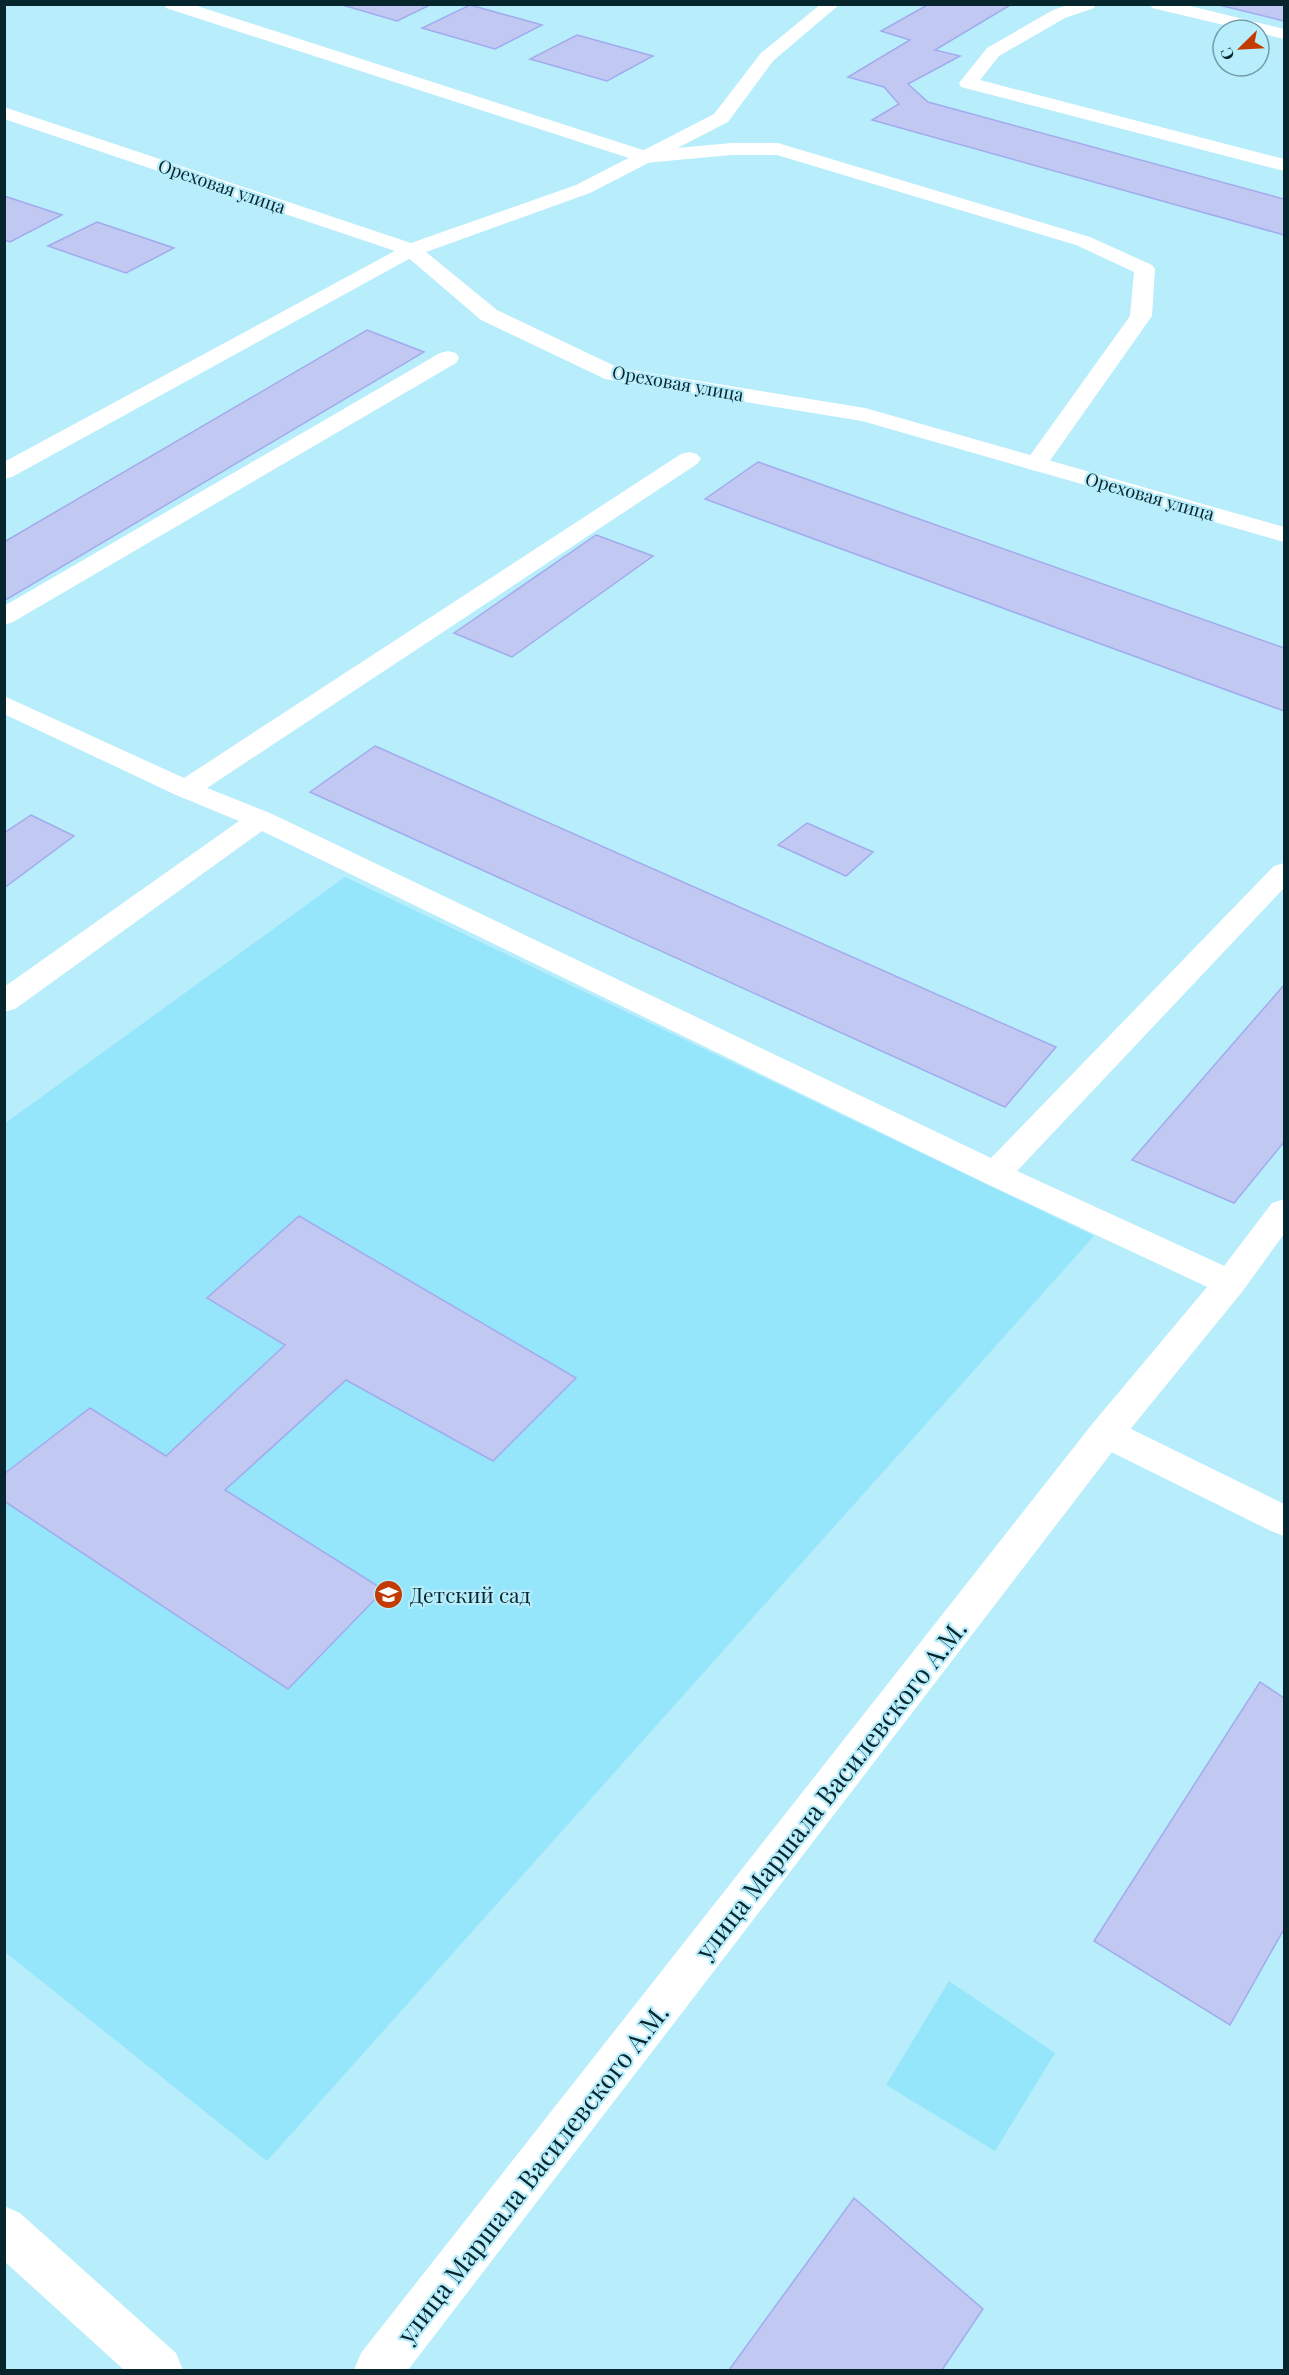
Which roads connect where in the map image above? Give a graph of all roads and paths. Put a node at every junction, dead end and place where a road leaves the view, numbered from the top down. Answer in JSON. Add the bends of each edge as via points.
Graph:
{"nodes":[{"id":1,"x":172,"y":4,"type":"edge"},
{"id":2,"x":832,"y":4,"type":"edge"},
{"id":3,"x":1088,"y":4,"type":"edge"},
{"id":4,"x":1158,"y":4,"type":"edge"},
{"id":5,"x":1284,"y":34,"type":"edge"},
{"id":6,"x":4,"y":113,"type":"edge"},
{"id":7,"x":645,"y":157,"type":"junction"},
{"id":8,"x":1284,"y":165,"type":"edge"},
{"id":9,"x":411,"y":250,"type":"junction"},
{"id":10,"x":448,"y":358,"type":"dead end"},
{"id":11,"x":689,"y":459,"type":"dead end"},
{"id":12,"x":1036,"y":464,"type":"junction"},
{"id":13,"x":4,"y":472,"type":"edge"},
{"id":14,"x":1284,"y":534,"type":"edge"},
{"id":15,"x":4,"y":617,"type":"edge"},
{"id":16,"x":4,"y":704,"type":"edge"},
{"id":17,"x":186,"y":789,"type":"junction"},
{"id":18,"x":260,"y":819,"type":"junction"},
{"id":19,"x":1284,"y":872,"type":"edge"},
{"id":20,"x":4,"y":1002,"type":"edge"},
{"id":21,"x":995,"y":1174,"type":"junction"},
{"id":22,"x":1284,"y":1211,"type":"edge"},
{"id":23,"x":1230,"y":1283,"type":"junction"},
{"id":24,"x":1106,"y":1433,"type":"junction"},
{"id":25,"x":1284,"y":1521,"type":"edge"},
{"id":26,"x":4,"y":2229,"type":"edge"},
{"id":27,"x":159,"y":2370,"type":"edge"},
{"id":28,"x":378,"y":2370,"type":"edge"}],
"edges":[{"from":1,"to":7,"type":"street"},
{"from":2,"to":7,"type":"street","via":[[767,57],[721,118]]},
{"from":3,"to":8,"type":"street","via":[[1059,14],[993,52],[968,83]]},
{"from":4,"to":5,"type":"street"},
{"from":6,"to":9,"type":"street","name":"Ореховая улица"},
{"from":7,"to":9,"type":"street","via":[[583,189]]},
{"from":7,"to":12,"type":"street","via":[[731,148],[778,149],[1083,241],[1146,269],[1141,316]]},
{"from":9,"to":12,"type":"street","name":"Ореховая улица","via":[[489,315],[613,374],[865,415]]},
{"from":9,"to":13,"type":"street"},
{"from":10,"to":15,"type":"street"},
{"from":11,"to":17,"type":"street"},
{"from":12,"to":14,"type":"street","name":"Ореховая улица"},
{"from":16,"to":17,"type":"street"},
{"from":17,"to":18,"type":"street"},
{"from":18,"to":20,"type":"street"},
{"from":18,"to":21,"type":"street"},
{"from":19,"to":21,"type":"street"},
{"from":21,"to":23,"type":"street"},
{"from":22,"to":23,"type":"street","name":"улица Маршала Василевского А.М."},
{"from":23,"to":24,"type":"street","name":"улица Маршала Василевского А.М."},
{"from":24,"to":25,"type":"street"},
{"from":24,"to":28,"type":"street","name":"улица Маршала Василевского А.М."},
{"from":26,"to":27,"type":"street"}]}
